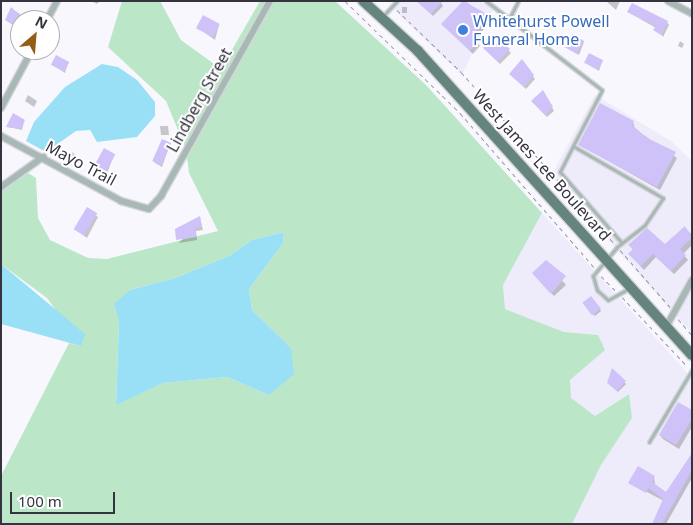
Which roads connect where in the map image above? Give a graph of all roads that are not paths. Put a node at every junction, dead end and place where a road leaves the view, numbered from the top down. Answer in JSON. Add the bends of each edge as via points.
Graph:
{"nodes":[{"id":1,"x":270,"y":1,"type":"edge"},
{"id":2,"x":363,"y":1,"type":"edge"},
{"id":3,"x":397,"y":1,"type":"edge"},
{"id":4,"x":486,"y":1,"type":"edge"},
{"id":5,"x":518,"y":1,"type":"edge"},
{"id":6,"x":668,"y":1,"type":"edge"},
{"id":7,"x":692,"y":14,"type":"edge"},
{"id":8,"x":382,"y":17,"type":"junction"},
{"id":9,"x":509,"y":19,"type":"junction"},
{"id":10,"x":27,"y":60,"type":"edge"},
{"id":11,"x":1,"y":108,"type":"edge"},
{"id":12,"x":1,"y":136,"type":"edge"},
{"id":13,"x":573,"y":146,"type":"junction"},
{"id":14,"x":43,"y":157,"type":"junction"},
{"id":15,"x":1,"y":187,"type":"edge"},
{"id":16,"x":148,"y":209,"type":"joint"},
{"id":17,"x":622,"y":243,"type":"junction"},
{"id":18,"x":609,"y":262,"type":"junction"},
{"id":19,"x":692,"y":280,"type":"edge"},
{"id":20,"x":631,"y":287,"type":"junction"},
{"id":21,"x":690,"y":290,"type":"edge"},
{"id":22,"x":666,"y":327,"type":"junction"},
{"id":23,"x":692,"y":355,"type":"edge"},
{"id":24,"x":691,"y":371,"type":"edge"},
{"id":25,"x":649,"y":442,"type":"dead end"}],
"edges":[{"from":1,"to":16,"type":"street","name":"Lindberg Street","via":[[166,187]]},
{"from":2,"to":8,"type":"main road","name":"West James Lee Boulevard"},
{"from":3,"to":8,"type":"lane"},
{"from":4,"to":9,"type":"lane"},
{"from":5,"to":9,"type":"lane"},
{"from":6,"to":7,"type":"street"},
{"from":8,"to":18,"type":"main road","name":"West James Lee Boulevard","via":[[425,58]]},
{"from":9,"to":13,"type":"lane","via":[[602,90]]},
{"from":10,"to":11,"type":"street"},
{"from":12,"to":14,"type":"street","name":"Mayo Trail"},
{"from":13,"to":17,"type":"lane","via":[[560,172]]},
{"from":13,"to":17,"type":"lane","via":[[663,198],[645,224]]},
{"from":14,"to":15,"type":"street"},
{"from":14,"to":16,"type":"street","name":"Mayo Trail","via":[[121,201]]},
{"from":17,"to":18,"type":"lane"},
{"from":18,"to":20,"type":"main road","name":"West James Lee Boulevard"},
{"from":18,"to":20,"type":"lane","via":[[597,271],[593,282],[601,295],[614,300]]},
{"from":19,"to":21,"type":"street"},
{"from":20,"to":22,"type":"main road","name":"West James Lee Boulevard"},
{"from":21,"to":22,"type":"street"},
{"from":22,"to":23,"type":"main road","name":"West James Lee Boulevard"},
{"from":24,"to":25,"type":"lane"}]}
